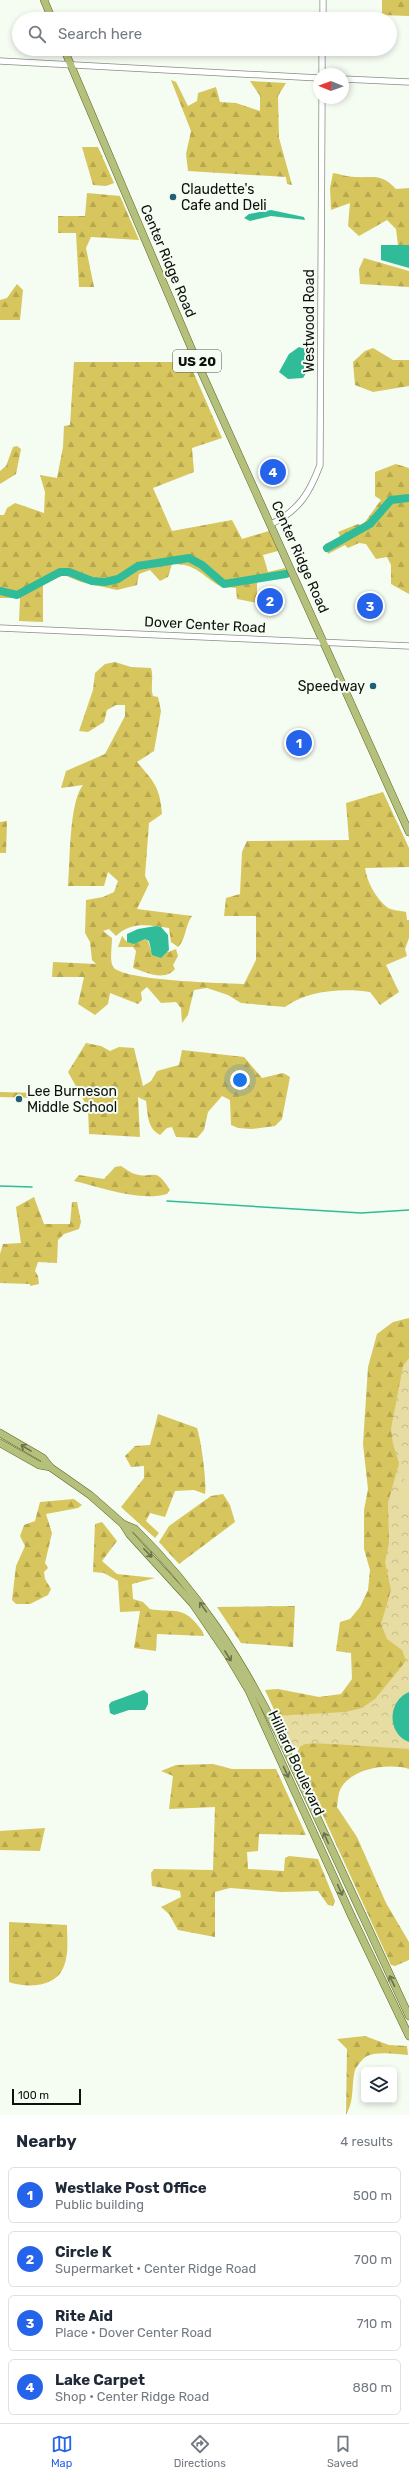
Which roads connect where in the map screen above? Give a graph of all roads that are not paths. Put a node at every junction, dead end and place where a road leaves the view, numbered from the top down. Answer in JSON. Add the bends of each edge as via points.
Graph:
{"nodes":[{"id":1,"x":44,"y":0,"type":"edge"},
{"id":2,"x":323,"y":0,"type":"edge"},
{"id":3,"x":49,"y":12,"type":"edge"},
{"id":4,"x":323,"y":12,"type":"edge"},
{"id":5,"x":67,"y":56,"type":"edge"},
{"id":6,"x":322,"y":56,"type":"edge"},
{"id":7,"x":0,"y":61,"type":"edge"},
{"id":8,"x":71,"y":66,"type":"junction"},
{"id":9,"x":322,"y":68,"type":"edge"},
{"id":10,"x":313,"y":78,"type":"edge"},
{"id":11,"x":349,"y":79,"type":"edge"},
{"id":12,"x":409,"y":82,"type":"edge"},
{"id":13,"x":322,"y":104,"type":"edge"},
{"id":14,"x":271,"y":524,"type":"junction"},
{"id":15,"x":0,"y":628,"type":"edge"},
{"id":16,"x":324,"y":644,"type":"junction"},
{"id":17,"x":409,"y":646,"type":"edge"},
{"id":18,"x":409,"y":832,"type":"edge"},
{"id":19,"x":0,"y":1432,"type":"edge"},
{"id":20,"x":0,"y":1443,"type":"edge"},
{"id":21,"x":50,"y":1467,"type":"junction"},
{"id":22,"x":123,"y":1524,"type":"junction"},
{"id":23,"x":409,"y":2016,"type":"edge"},
{"id":24,"x":409,"y":2036,"type":"edge"}],
"edges":[{"from":1,"to":3,"type":"main road"},
{"from":2,"to":4,"type":"street"},
{"from":5,"to":8,"type":"main road","name":"Center Ridge Road","number":"US 20"},
{"from":6,"to":9,"type":"street"},
{"from":7,"to":8,"type":"street"},
{"from":8,"to":10,"type":"street"},
{"from":8,"to":14,"type":"main road","name":"Center Ridge Road","number":"US 20","via":[[178,319]]},
{"from":11,"to":12,"type":"street"},
{"from":13,"to":14,"type":"street","name":"Westwood Road","via":[[320,465],[311,489],[298,507]]},
{"from":14,"to":16,"type":"main road","name":"Center Ridge Road","number":"US 20"},
{"from":15,"to":16,"type":"street","name":"Dover Center Road"},
{"from":16,"to":17,"type":"street","name":"Dover Center Road"},
{"from":16,"to":18,"type":"main road","name":"Center Ridge Road","number":"US 20"},
{"from":21,"to":19,"type":"main road","name":"Hilliard Boulevard","one_way":true,"via":[[43,1458]]},
{"from":20,"to":21,"type":"main road","name":"Hilliard Boulevard","via":[[38,1465]]},
{"from":21,"to":22,"type":"main road","name":"Hilliard Boulevard","via":[[90,1495]]},
{"from":23,"to":22,"type":"main road","name":"Hilliard Boulevard","one_way":true,"via":[[280,1737],[243,1665],[190,1589],[135,1529]]},
{"from":22,"to":24,"type":"main road","name":"Hilliard Boulevard","one_way":true,"via":[[193,1604],[249,1691]]}]}
